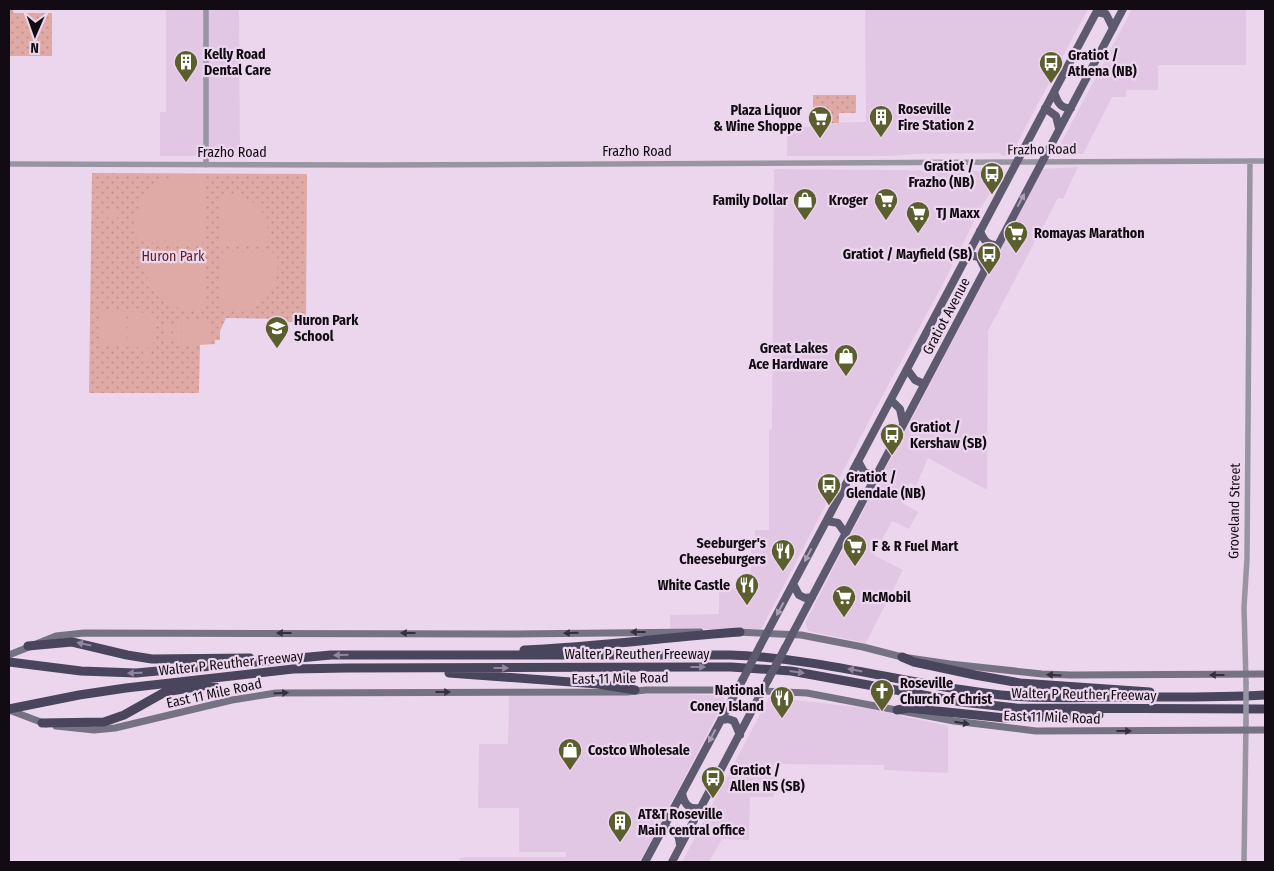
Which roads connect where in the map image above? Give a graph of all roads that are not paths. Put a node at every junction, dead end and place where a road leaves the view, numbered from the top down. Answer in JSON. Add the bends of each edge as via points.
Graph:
{"nodes":[{"id":1,"x":206,"y":9,"type":"edge"},
{"id":2,"x":1123,"y":9,"type":"edge"},
{"id":3,"x":1098,"y":10,"type":"edge"},
{"id":4,"x":1113,"y":28,"type":"junction"},
{"id":5,"x":1054,"y":92,"type":"junction"},
{"id":6,"x":1046,"y":108,"type":"junction"},
{"id":7,"x":1071,"y":108,"type":"junction"},
{"id":8,"x":1060,"y":128,"type":"junction"},
{"id":9,"x":1250,"y":161,"type":"junction"},
{"id":10,"x":1265,"y":161,"type":"edge"},
{"id":11,"x":1017,"y":162,"type":"junction"},
{"id":12,"x":1042,"y":162,"type":"junction"},
{"id":13,"x":9,"y":164,"type":"edge"},
{"id":14,"x":206,"y":165,"type":"junction"},
{"id":15,"x":980,"y":231,"type":"junction"},
{"id":16,"x":998,"y":245,"type":"junction"},
{"id":17,"x":968,"y":255,"type":"junction"},
{"id":18,"x":985,"y":268,"type":"junction"},
{"id":19,"x":908,"y":369,"type":"junction"},
{"id":20,"x":924,"y":384,"type":"junction"},
{"id":21,"x":891,"y":400,"type":"junction"},
{"id":22,"x":903,"y":423,"type":"junction"},
{"id":23,"x":858,"y":461,"type":"junction"},
{"id":24,"x":875,"y":476,"type":"junction"},
{"id":25,"x":826,"y":521,"type":"junction"},
{"id":26,"x":845,"y":533,"type":"junction"},
{"id":27,"x":793,"y":584,"type":"junction"},
{"id":28,"x":812,"y":597,"type":"junction"},
{"id":29,"x":740,"y":632,"type":"junction"},
{"id":30,"x":767,"y":634,"type":"junction"},
{"id":31,"x":792,"y":635,"type":"junction"},
{"id":32,"x":28,"y":646,"type":"junction"},
{"id":33,"x":11,"y":654,"type":"edge"},
{"id":34,"x":460,"y":655,"type":"junction"},
{"id":35,"x":902,"y":657,"type":"junction"},
{"id":36,"x":271,"y":660,"type":"junction"},
{"id":37,"x":9,"y":662,"type":"edge"},
{"id":38,"x":347,"y":668,"type":"junction"},
{"id":39,"x":267,"y":672,"type":"junction"},
{"id":40,"x":1246,"y":674,"type":"junction"},
{"id":41,"x":1265,"y":674,"type":"edge"},
{"id":42,"x":635,"y":690,"type":"junction"},
{"id":43,"x":736,"y":690,"type":"junction"},
{"id":44,"x":763,"y":690,"type":"junction"},
{"id":45,"x":1265,"y":695,"type":"edge"},
{"id":46,"x":1234,"y":696,"type":"junction"},
{"id":47,"x":9,"y":709,"type":"edge"},
{"id":48,"x":1162,"y":709,"type":"junction"},
{"id":49,"x":1265,"y":709,"type":"edge"},
{"id":50,"x":898,"y":710,"type":"junction"},
{"id":51,"x":721,"y":720,"type":"junction"},
{"id":52,"x":42,"y":723,"type":"junction"},
{"id":53,"x":1265,"y":730,"type":"edge"},
{"id":54,"x":1246,"y":731,"type":"junction"},
{"id":55,"x":740,"y":735,"type":"junction"},
{"id":56,"x":682,"y":793,"type":"junction"},
{"id":57,"x":700,"y":808,"type":"junction"},
{"id":58,"x":664,"y":827,"type":"junction"},
{"id":59,"x":680,"y":845,"type":"junction"},
{"id":60,"x":645,"y":862,"type":"edge"},
{"id":61,"x":672,"y":862,"type":"edge"},
{"id":62,"x":1244,"y":862,"type":"edge"}],
"edges":[{"from":1,"to":14,"type":"street"},
{"from":2,"to":4,"type":"main road","name":"Gratiot Avenue"},
{"from":3,"to":4,"type":"main road","via":[[1106,14]]},
{"from":3,"to":5,"type":"main road","name":"Gratiot Avenue"},
{"from":4,"to":7,"type":"main road","name":"Gratiot Avenue"},
{"from":5,"to":6,"type":"main road","name":"Gratiot Avenue"},
{"from":5,"to":7,"type":"main road","via":[[1061,106]]},
{"from":6,"to":8,"type":"main road","via":[[1056,116]]},
{"from":6,"to":11,"type":"main road","name":"Gratiot Avenue"},
{"from":7,"to":8,"type":"main road","name":"Gratiot Avenue"},
{"from":8,"to":12,"type":"main road","name":"Gratiot Avenue"},
{"from":9,"to":10,"type":"street","name":"Frazho Road"},
{"from":9,"to":12,"type":"street","name":"Frazho Road"},
{"from":9,"to":40,"type":"street","name":"Groveland Street","via":[[1244,607]]},
{"from":11,"to":12,"type":"street","name":"Frazho Road"},
{"from":11,"to":14,"type":"street","name":"Frazho Road"},
{"from":11,"to":15,"type":"main road","name":"Gratiot Avenue"},
{"from":16,"to":12,"type":"main road","name":"Gratiot Avenue","one_way":true},
{"from":13,"to":14,"type":"street","name":"Frazho Road"},
{"from":15,"to":16,"type":"main road","via":[[986,242]]},
{"from":15,"to":17,"type":"main road","name":"Gratiot Avenue"},
{"from":16,"to":18,"type":"main road","name":"Gratiot Avenue"},
{"from":17,"to":18,"type":"main road","via":[[979,257]]},
{"from":17,"to":19,"type":"main road","name":"Gratiot Avenue"},
{"from":18,"to":20,"type":"main road","name":"Gratiot Avenue"},
{"from":19,"to":20,"type":"main road","via":[[915,380]]},
{"from":19,"to":21,"type":"main road","name":"Gratiot Avenue"},
{"from":20,"to":22,"type":"main road","name":"Gratiot Avenue"},
{"from":21,"to":22,"type":"main road","via":[[900,409]]},
{"from":21,"to":23,"type":"main road","name":"Gratiot Avenue"},
{"from":22,"to":24,"type":"main road","name":"Gratiot Avenue"},
{"from":23,"to":24,"type":"main road","via":[[864,472]]},
{"from":23,"to":25,"type":"main road","name":"Gratiot Avenue"},
{"from":24,"to":26,"type":"main road","name":"Gratiot Avenue"},
{"from":25,"to":26,"type":"main road","via":[[838,523]]},
{"from":25,"to":27,"type":"main road","name":"Gratiot Avenue","one_way":true},
{"from":26,"to":28,"type":"main road","name":"Gratiot Avenue"},
{"from":27,"to":28,"type":"main road","via":[[799,595]]},
{"from":27,"to":30,"type":"main road","name":"Gratiot Avenue","one_way":true},
{"from":28,"to":31,"type":"main road","name":"Gratiot Avenue"},
{"from":29,"to":30,"type":"main road"},
{"from":29,"to":32,"type":"main road","one_way":true,"via":[[84,633],[56,636]]},
{"from":29,"to":34,"type":"highway"},
{"from":30,"to":31,"type":"main road"},
{"from":30,"to":43,"type":"main road","name":"Gratiot Avenue","bridge":true},
{"from":31,"to":35,"type":"main road"},
{"from":31,"to":44,"type":"main road","name":"Gratiot Avenue","bridge":true},
{"from":32,"to":33,"type":"main road"},
{"from":36,"to":32,"type":"highway","one_way":true,"via":[[239,657],[152,659],[72,642]]},
{"from":34,"to":36,"type":"highway","name":"Walter P Reuther Freeway","one_way":true,"via":[[331,655]]},
{"from":46,"to":34,"type":"highway","name":"Walter P Reuther Freeway","one_way":true,"via":[[1049,698],[1002,695],[810,662],[760,657]]},
{"from":40,"to":35,"type":"main road","one_way":true,"via":[[1051,675]]},
{"from":35,"to":46,"type":"highway","via":[[949,670],[1020,683],[1158,692],[1217,692]]},
{"from":36,"to":37,"type":"highway","name":"Walter P Reuther Freeway","one_way":true,"via":[[136,673],[81,671]]},
{"from":38,"to":39,"type":"highway","name":"Walter P Reuther Freeway"},
{"from":38,"to":42,"type":"highway","via":[[551,680]]},
{"from":38,"to":48,"type":"highway","name":"Walter P Reuther Freeway","one_way":true,"via":[[731,667],[801,673],[999,706]]},
{"from":39,"to":47,"type":"highway","name":"Walter P Reuther Freeway","via":[[78,695]]},
{"from":39,"to":52,"type":"highway","via":[[230,682],[165,692],[112,720]]},
{"from":40,"to":41,"type":"main road"},
{"from":40,"to":54,"type":"street","name":"Groveland Street","bridge":true},
{"from":42,"to":43,"type":"main road","name":"East 11 Mile Road"},
{"from":52,"to":42,"type":"main road","name":"East 11 Mile Road","one_way":true,"via":[[88,730],[115,728],[276,692]]},
{"from":43,"to":44,"type":"main road","name":"East 11 Mile Road"},
{"from":43,"to":51,"type":"main road"},
{"from":44,"to":50,"type":"main road","name":"East 11 Mile Road","via":[[827,695]]},
{"from":44,"to":55,"type":"main road"},
{"from":45,"to":46,"type":"highway","name":"Walter P Reuther Freeway"},
{"from":47,"to":52,"type":"main road","name":"East 11 Mile Road"},
{"from":48,"to":49,"type":"highway","name":"Walter P Reuther Freeway"},
{"from":48,"to":50,"type":"highway","via":[[1005,718],[908,708]]},
{"from":50,"to":54,"type":"main road","name":"East 11 Mile Road","one_way":true,"via":[[970,724],[1036,731]]},
{"from":51,"to":55,"type":"main road","via":[[734,721]]},
{"from":51,"to":56,"type":"main road","one_way":true},
{"from":53,"to":54,"type":"main road","name":"East 11 Mile Road"},
{"from":54,"to":62,"type":"street","name":"Groveland Street"},
{"from":55,"to":57,"type":"main road"},
{"from":56,"to":57,"type":"main road","via":[[688,806]]},
{"from":56,"to":58,"type":"main road"},
{"from":57,"to":59,"type":"main road"},
{"from":58,"to":59,"type":"main road","via":[[674,829]]},
{"from":58,"to":60,"type":"main road"},
{"from":59,"to":61,"type":"main road"}]}
